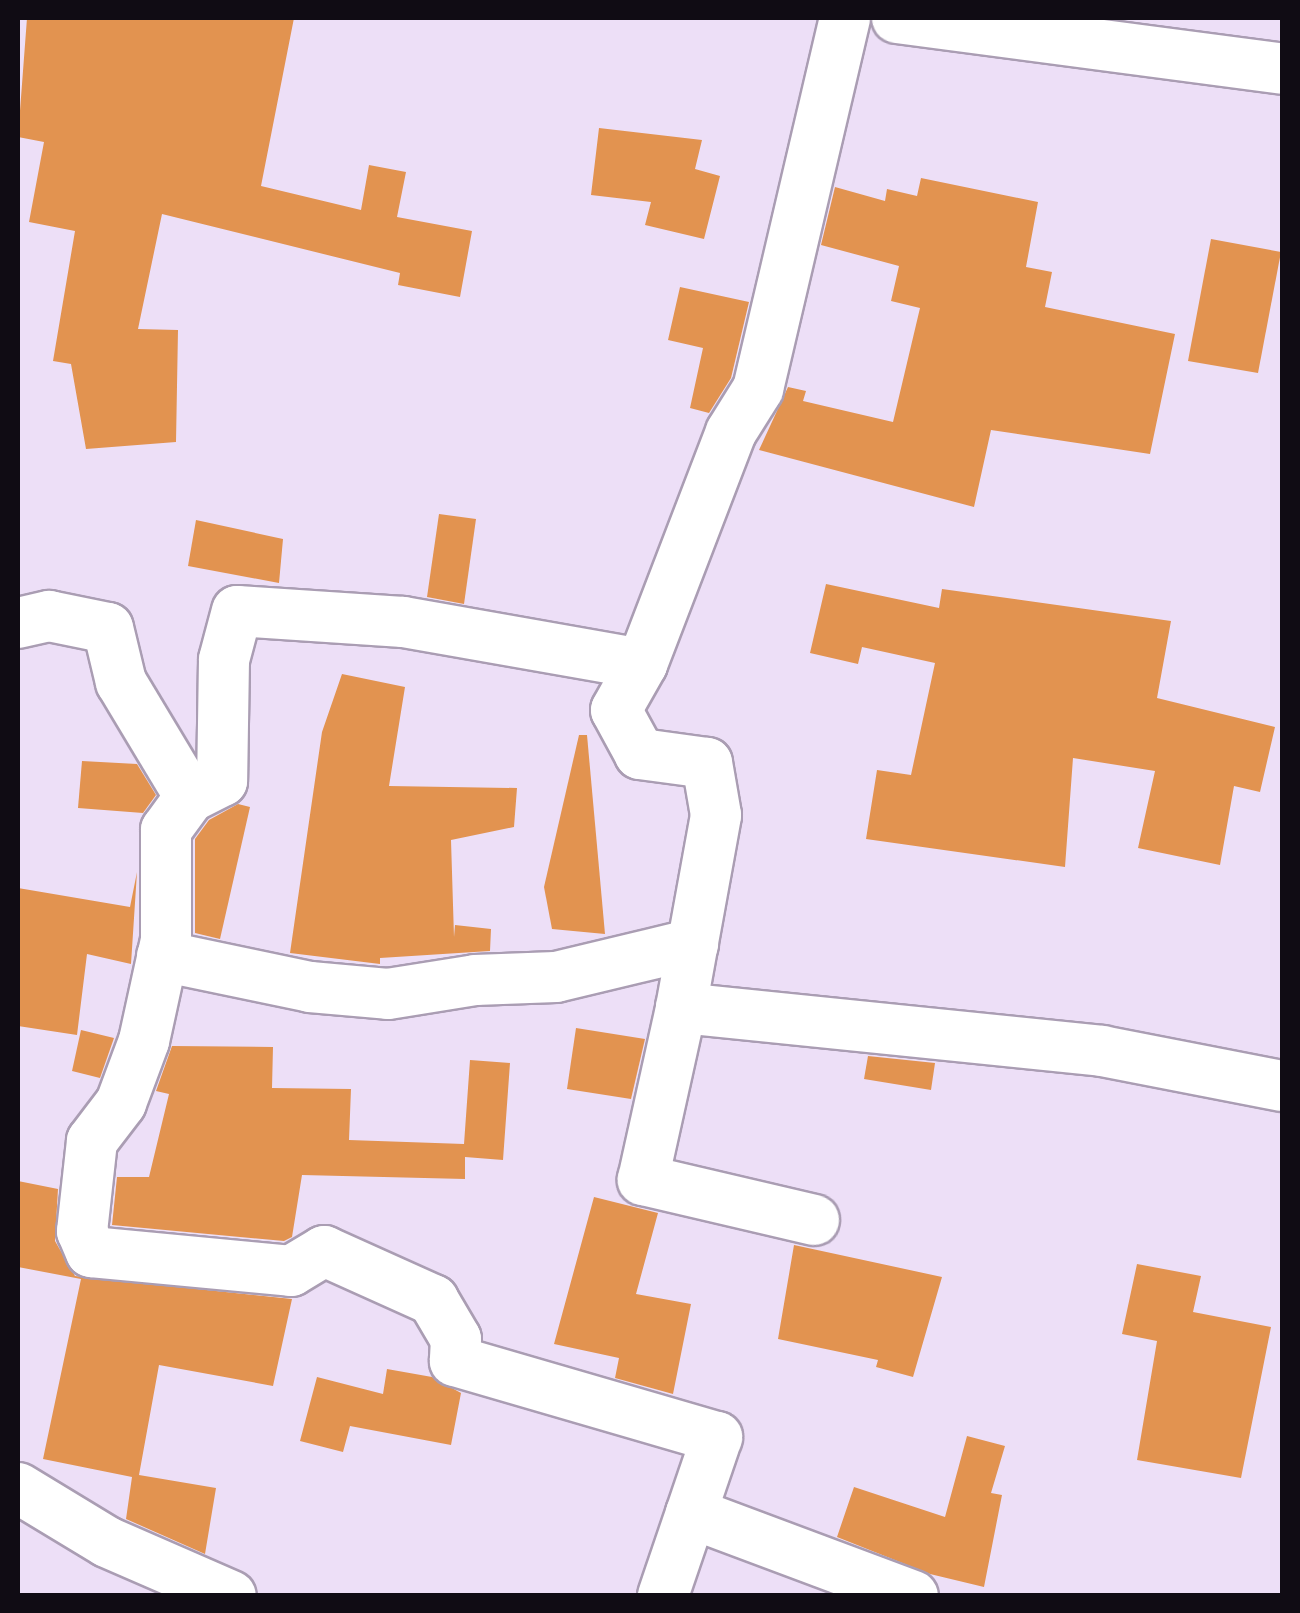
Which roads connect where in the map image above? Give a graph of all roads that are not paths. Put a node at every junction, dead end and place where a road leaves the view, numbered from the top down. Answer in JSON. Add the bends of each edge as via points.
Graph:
{"nodes":[{"id":1,"x":845,"y":18,"type":"edge"},
{"id":2,"x":897,"y":18,"type":"edge"},
{"id":3,"x":1016,"y":28,"type":"edge"},
{"id":4,"x":1282,"y":70,"type":"edge"},
{"id":5,"x":18,"y":623,"type":"edge"},
{"id":6,"x":642,"y":664,"type":"junction"},
{"id":7,"x":190,"y":797,"type":"junction"},
{"id":8,"x":693,"y":944,"type":"junction"},
{"id":9,"x":162,"y":956,"type":"junction"},
{"id":10,"x":681,"y":1008,"type":"junction"},
{"id":11,"x":1282,"y":1086,"type":"edge"},
{"id":12,"x":814,"y":1220,"type":"dead end"},
{"id":13,"x":18,"y":1488,"type":"edge"},
{"id":14,"x":691,"y":1513,"type":"junction"},
{"id":15,"x":231,"y":1596,"type":"edge"},
{"id":16,"x":664,"y":1596,"type":"edge"},
{"id":17,"x":913,"y":1596,"type":"edge"}],
"edges":[{"from":1,"to":6,"type":"street","via":[[758,389],[731,432]]},
{"from":2,"to":3,"type":"street"},
{"from":3,"to":4,"type":"street"},
{"from":5,"to":7,"type":"street","via":[[49,616],[108,628],[122,682]]},
{"from":6,"to":7,"type":"street","via":[[403,622],[238,611],[224,660],[222,781]]},
{"from":6,"to":8,"type":"street","via":[[616,710],[640,754],[707,763],[716,815]]},
{"from":7,"to":9,"type":"street","via":[[166,830]]},
{"from":8,"to":9,"type":"street","via":[[556,978],[475,980],[388,994],[310,986]]},
{"from":8,"to":10,"type":"street"},
{"from":9,"to":14,"type":"street","via":[[144,1042],[121,1103],[92,1141],[82,1232],[91,1252],[291,1271],[324,1251],[367,1268],[433,1300],[456,1339],[455,1360],[717,1436]]},
{"from":10,"to":11,"type":"street","via":[[1102,1051]]},
{"from":10,"to":12,"type":"street","via":[[643,1180]]},
{"from":13,"to":15,"type":"street","via":[[107,1542]]},
{"from":14,"to":16,"type":"street"},
{"from":14,"to":17,"type":"street"}]}
